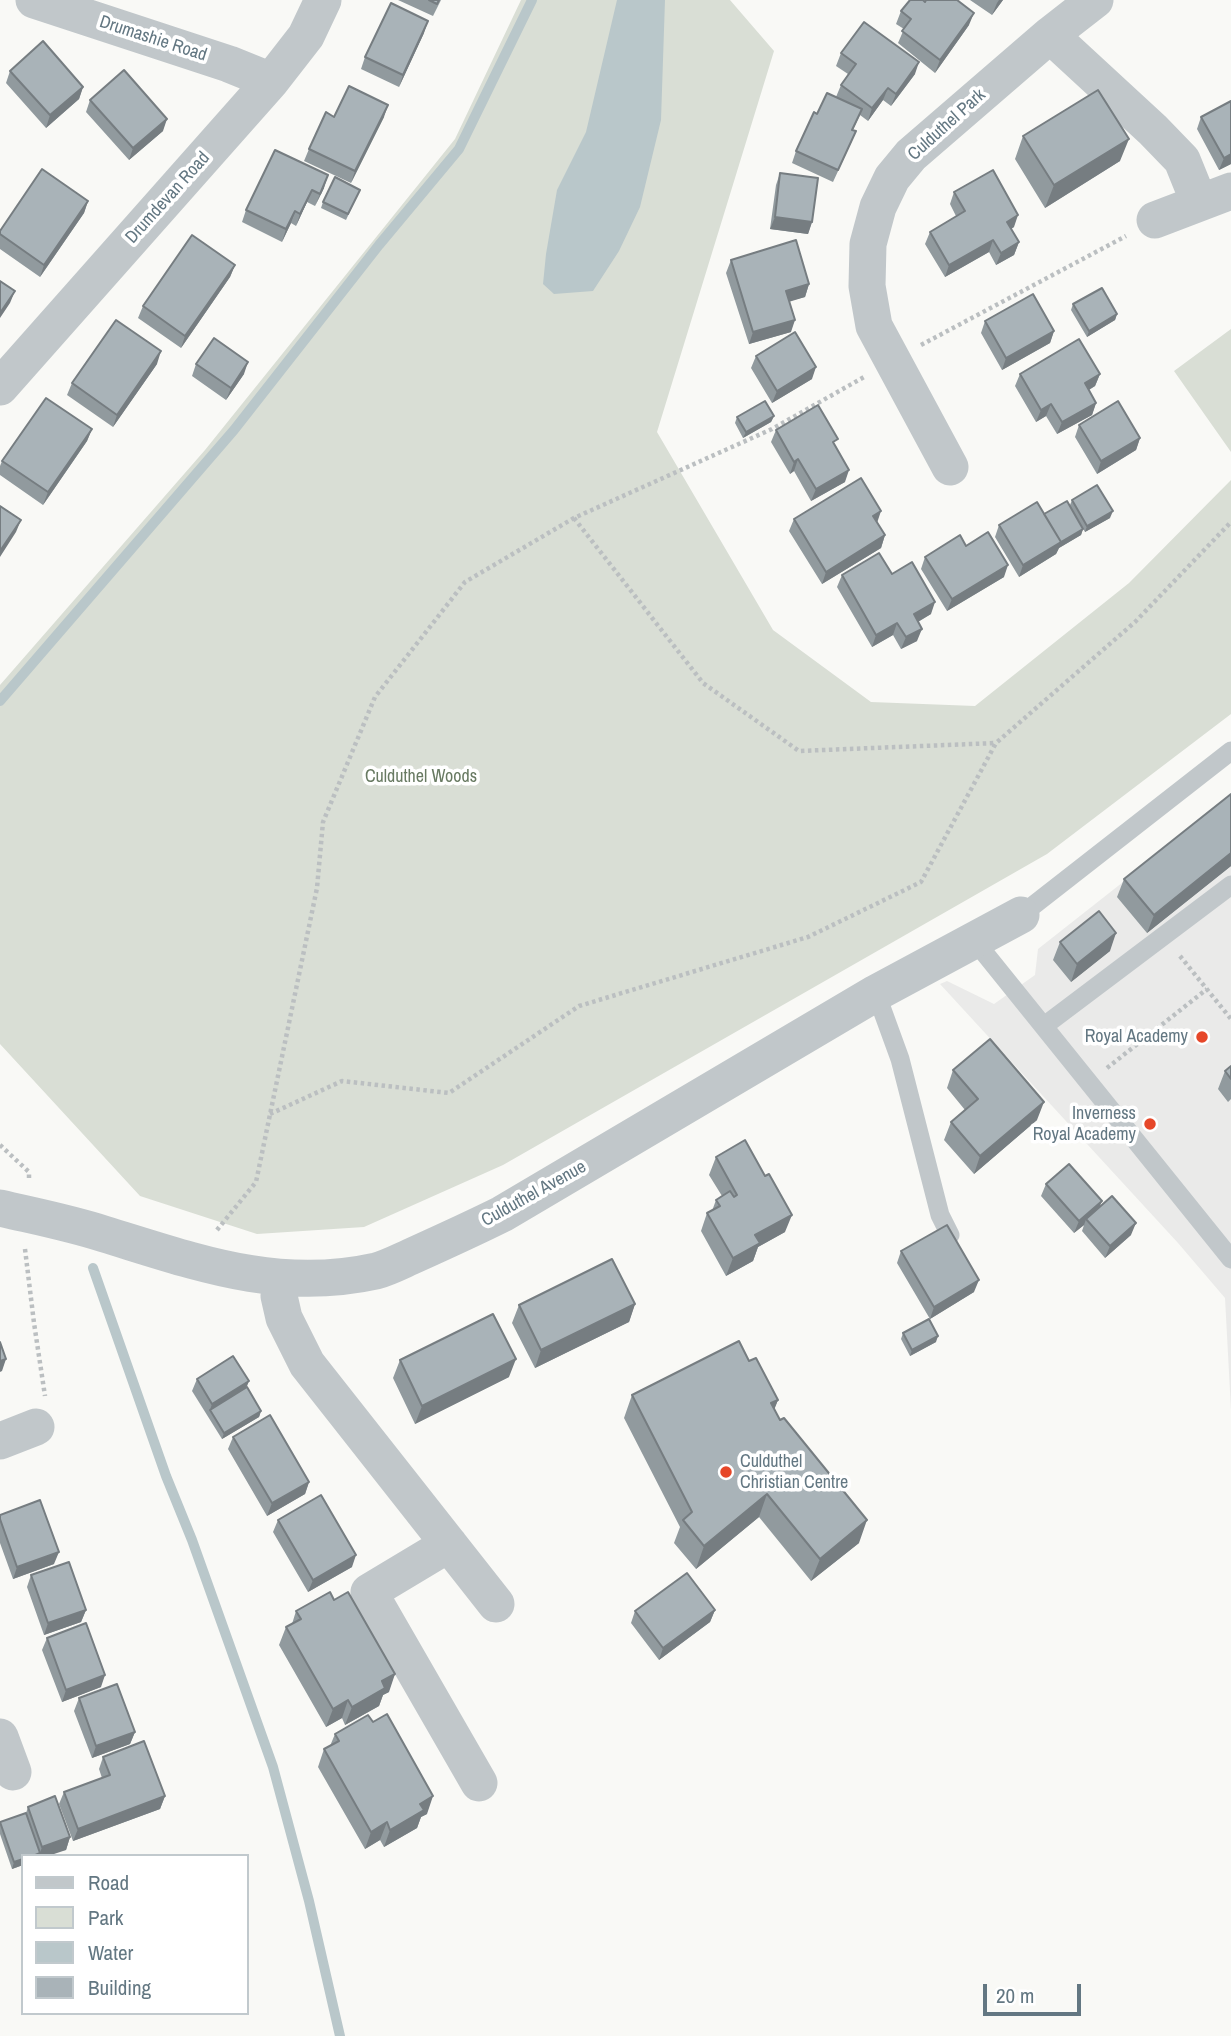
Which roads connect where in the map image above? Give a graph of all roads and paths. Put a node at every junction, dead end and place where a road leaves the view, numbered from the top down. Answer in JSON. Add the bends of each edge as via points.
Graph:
{"nodes":[{"id":1,"x":34,"y":0,"type":"edge"},
{"id":2,"x":323,"y":0,"type":"edge"},
{"id":3,"x":1096,"y":0,"type":"edge"},
{"id":4,"x":1050,"y":34,"type":"junction"},
{"id":5,"x":271,"y":81,"type":"junction"},
{"id":6,"x":1215,"y":197,"type":"edge"},
{"id":7,"x":1155,"y":220,"type":"joint"},
{"id":8,"x":893,"y":360,"type":"junction"},
{"id":9,"x":0,"y":387,"type":"edge"},
{"id":10,"x":950,"y":467,"type":"dead end"},
{"id":11,"x":574,"y":518,"type":"junction"},
{"id":12,"x":1231,"y":522,"type":"edge"},
{"id":13,"x":996,"y":743,"type":"junction"},
{"id":14,"x":1231,"y":751,"type":"edge"},
{"id":15,"x":1231,"y":885,"type":"edge"},
{"id":16,"x":1021,"y":915,"type":"joint"},
{"id":17,"x":1164,"y":936,"type":"junction"},
{"id":18,"x":974,"y":940,"type":"junction"},
{"id":19,"x":1207,"y":989,"type":"junction"},
{"id":20,"x":876,"y":993,"type":"junction"},
{"id":21,"x":1231,"y":1019,"type":"edge"},
{"id":22,"x":1044,"y":1026,"type":"junction"},
{"id":23,"x":1104,"y":1070,"type":"dead end"},
{"id":24,"x":270,"y":1114,"type":"junction"},
{"id":25,"x":14,"y":1211,"type":"edge"},
{"id":26,"x":950,"y":1234,"type":"edge"},
{"id":27,"x":1231,"y":1259,"type":"edge"},
{"id":28,"x":192,"y":1261,"type":"junction"},
{"id":29,"x":280,"y":1278,"type":"junction"},
{"id":30,"x":36,"y":1427,"type":"joint"},
{"id":31,"x":0,"y":1441,"type":"edge"},
{"id":32,"x":449,"y":1544,"type":"junction"},
{"id":33,"x":496,"y":1604,"type":"dead end"},
{"id":34,"x":0,"y":1737,"type":"edge"},
{"id":35,"x":13,"y":1772,"type":"dead end"},
{"id":36,"x":479,"y":1783,"type":"dead end"}],
"edges":[{"from":1,"to":5,"type":"street","name":"Drumashie Road"},
{"from":2,"to":5,"type":"street","name":"Drumdevan Road","via":[[306,36]]},
{"from":3,"to":4,"type":"street","name":"Culduthel Park"},
{"from":4,"to":6,"type":"street","via":[[1153,130]]},
{"from":4,"to":8,"type":"street","name":"Culduthel Park","via":[[911,155],[892,178],[878,207],[868,244],[867,286],[874,326]]},
{"from":5,"to":9,"type":"street","name":"Drumdevan Road"},
{"from":6,"to":7,"type":"street"},
{"from":7,"to":8,"type":"path"},
{"from":8,"to":10,"type":"street","name":"Culduthel Park"},
{"from":8,"to":11,"type":"path","via":[[772,429]]},
{"from":11,"to":13,"type":"path","via":[[703,683],[799,751]]},
{"from":11,"to":24,"type":"path","via":[[465,582],[375,697],[323,822],[317,888]]},
{"from":12,"to":13,"type":"path","via":[[1135,622]]},
{"from":13,"to":24,"type":"path","via":[[921,882],[808,937],[579,1006],[449,1093],[342,1082]]},
{"from":14,"to":16,"type":"lane"},
{"from":15,"to":17,"type":"lane"},
{"from":16,"to":18,"type":"street","name":"Culduthel Avenue"},
{"from":17,"to":19,"type":"path"},
{"from":17,"to":22,"type":"lane"},
{"from":18,"to":20,"type":"street","name":"Culduthel Avenue"},
{"from":18,"to":22,"type":"lane"},
{"from":19,"to":21,"type":"path"},
{"from":19,"to":23,"type":"path"},
{"from":20,"to":26,"type":"lane","via":[[900,1059],[940,1215]]},
{"from":20,"to":29,"type":"street","name":"Culduthel Avenue","via":[[547,1189],[441,1244],[378,1270],[328,1279]]},
{"from":22,"to":27,"type":"lane"},
{"from":24,"to":28,"type":"path","via":[[257,1182]]},
{"from":25,"to":28,"type":"street","name":"Culduthel Avenue"},
{"from":25,"to":30,"type":"path","via":[[24,1240],[48,1415]]},
{"from":28,"to":29,"type":"street","name":"Culduthel Avenue"},
{"from":29,"to":32,"type":"street","via":[[284,1318],[307,1364]]},
{"from":30,"to":31,"type":"street"},
{"from":32,"to":33,"type":"street"},
{"from":32,"to":36,"type":"street","via":[[369,1592]]},
{"from":34,"to":35,"type":"street"}]}
